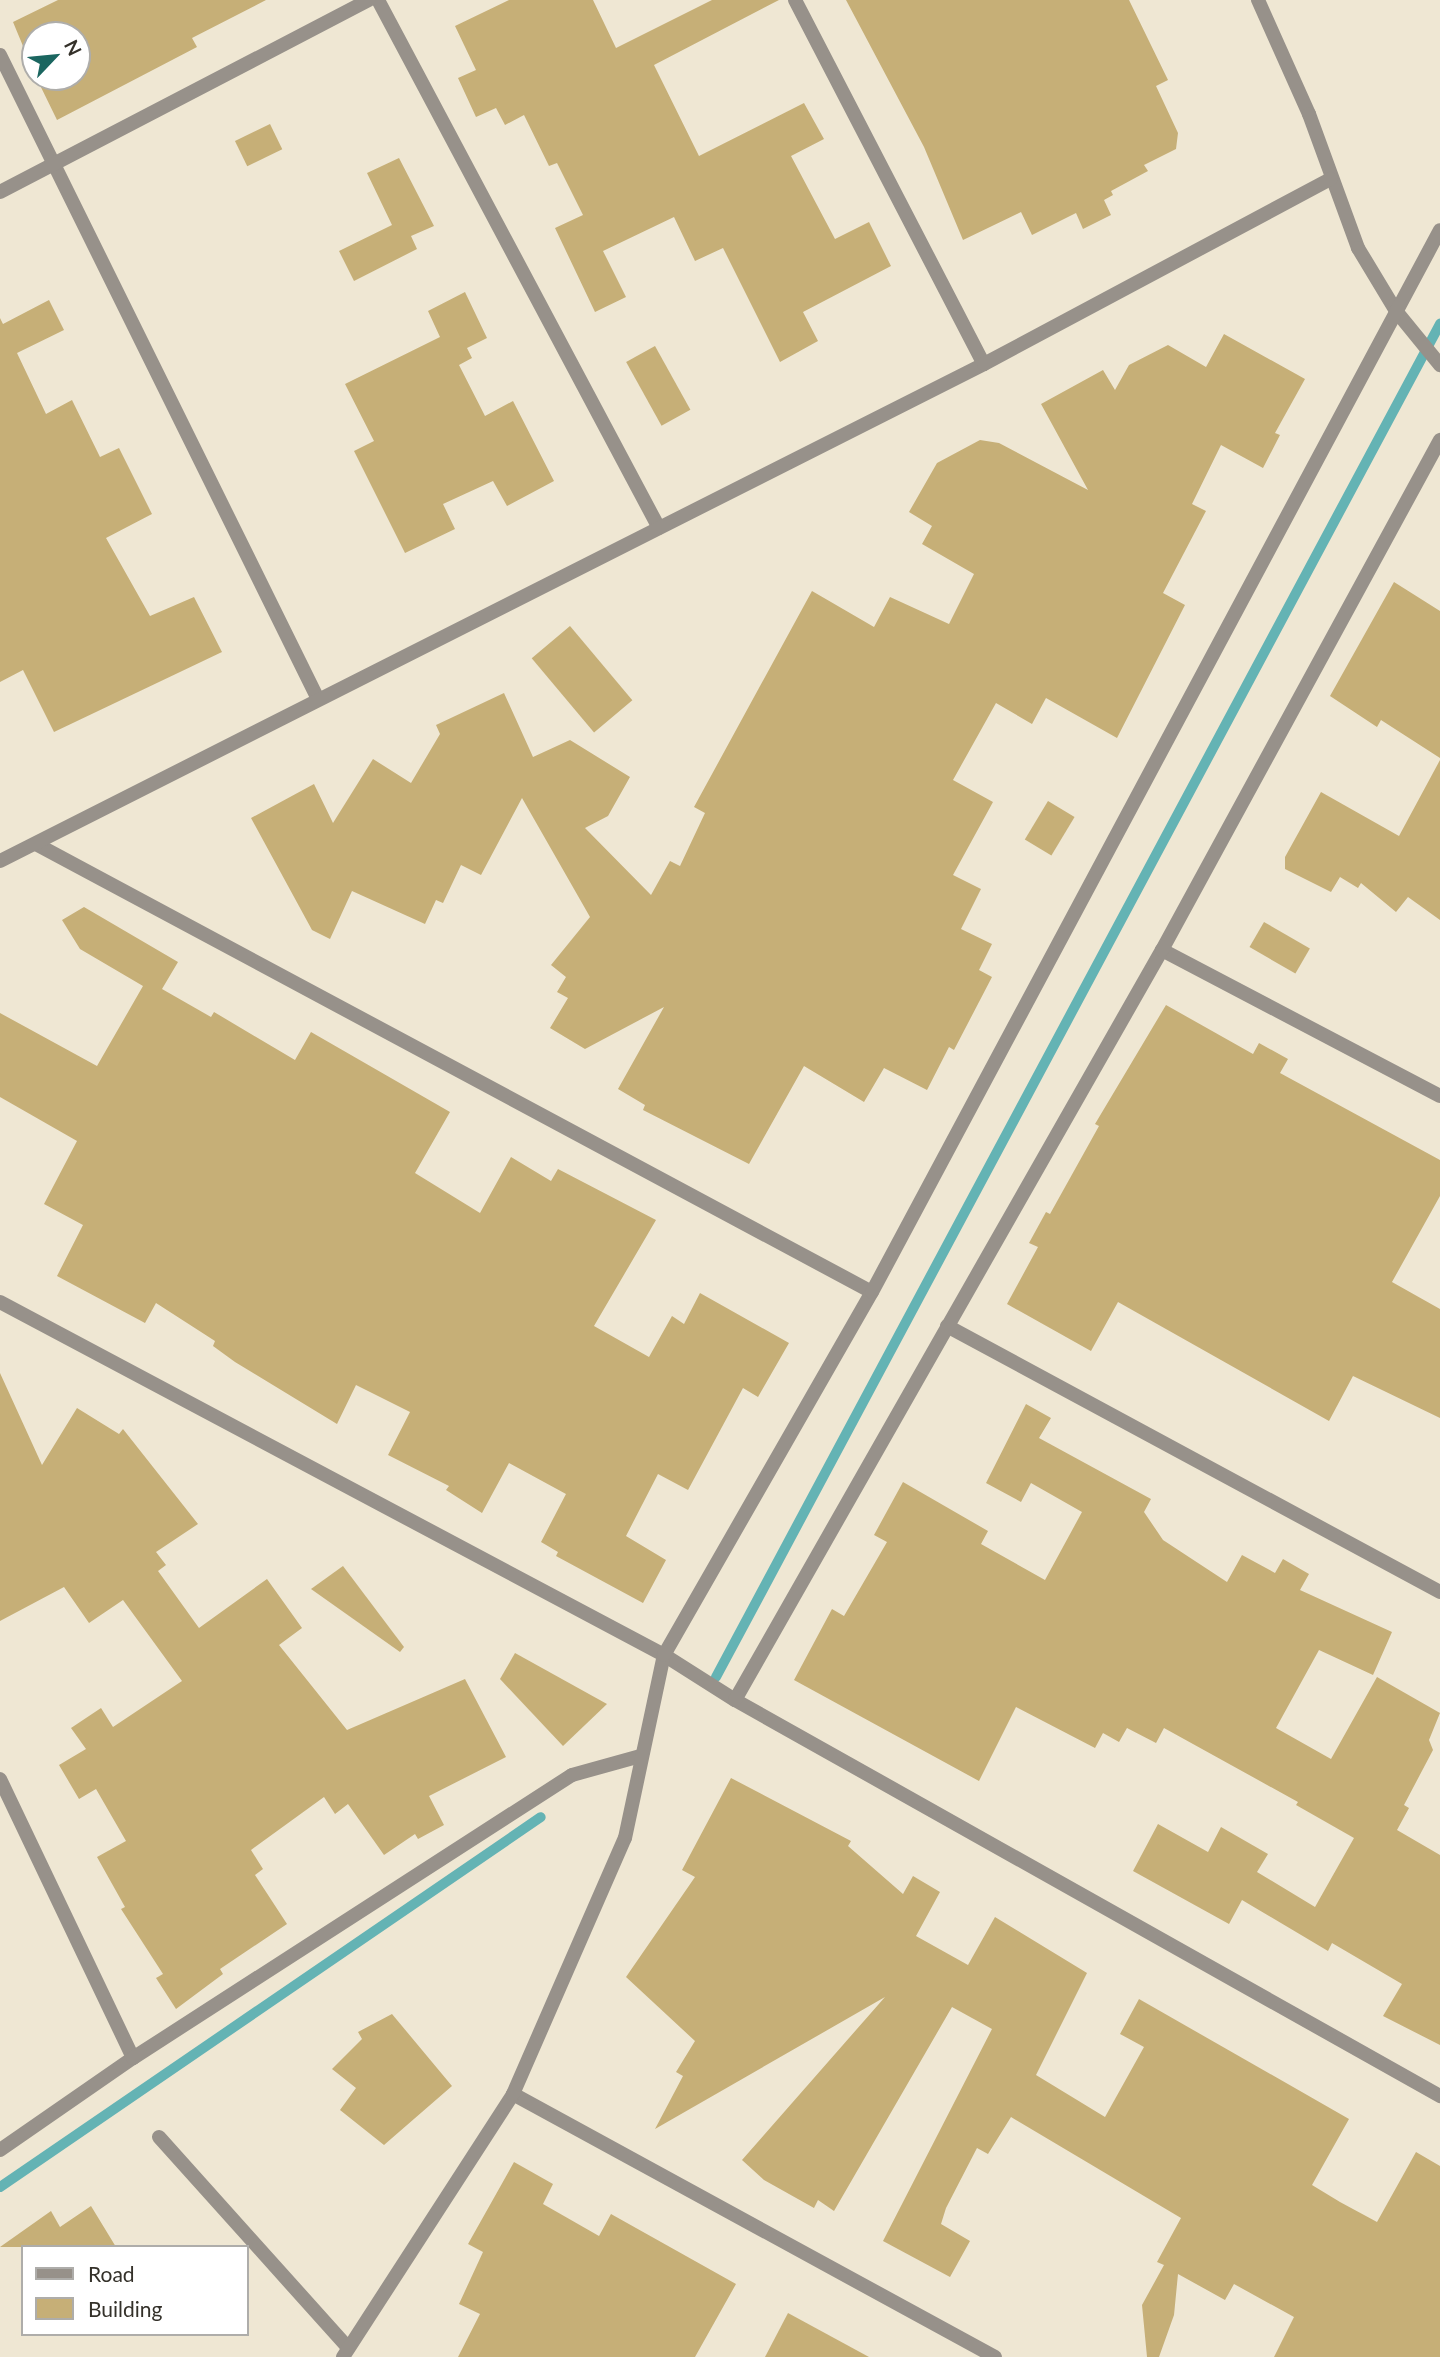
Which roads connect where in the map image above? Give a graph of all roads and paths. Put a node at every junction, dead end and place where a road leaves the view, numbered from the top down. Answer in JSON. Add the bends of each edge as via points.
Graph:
{"nodes":[{"id":1,"x":369,"y":0,"type":"edge"},
{"id":2,"x":377,"y":0,"type":"edge"},
{"id":3,"x":794,"y":0,"type":"edge"},
{"id":4,"x":1258,"y":0,"type":"edge"},
{"id":5,"x":0,"y":55,"type":"edge"},
{"id":6,"x":56,"y":166,"type":"junction"},
{"id":7,"x":1331,"y":179,"type":"junction"},
{"id":8,"x":0,"y":192,"type":"edge"},
{"id":9,"x":1440,"y":230,"type":"edge"},
{"id":10,"x":1396,"y":311,"type":"junction"},
{"id":11,"x":984,"y":364,"type":"junction"},
{"id":12,"x":1440,"y":365,"type":"edge"},
{"id":13,"x":1440,"y":440,"type":"edge"},
{"id":14,"x":659,"y":528,"type":"junction"},
{"id":15,"x":318,"y":699,"type":"junction"},
{"id":16,"x":36,"y":844,"type":"junction"},
{"id":17,"x":0,"y":861,"type":"edge"},
{"id":18,"x":1162,"y":950,"type":"junction"},
{"id":19,"x":1440,"y":1096,"type":"edge"},
{"id":20,"x":872,"y":1292,"type":"junction"},
{"id":21,"x":0,"y":1302,"type":"edge"},
{"id":22,"x":947,"y":1326,"type":"junction"},
{"id":23,"x":1440,"y":1592,"type":"edge"},
{"id":24,"x":664,"y":1655,"type":"junction"},
{"id":25,"x":735,"y":1700,"type":"junction"},
{"id":26,"x":640,"y":1756,"type":"junction"},
{"id":27,"x":0,"y":1779,"type":"edge"},
{"id":28,"x":133,"y":2057,"type":"junction"},
{"id":29,"x":513,"y":2094,"type":"junction"},
{"id":30,"x":1440,"y":2096,"type":"edge"},
{"id":31,"x":159,"y":2137,"type":"dead end"},
{"id":32,"x":0,"y":2151,"type":"edge"},
{"id":33,"x":346,"y":2352,"type":"edge"},
{"id":34,"x":995,"y":2357,"type":"edge"}],
"edges":[{"from":1,"to":6,"type":"street"},
{"from":2,"to":14,"type":"street"},
{"from":3,"to":11,"type":"street"},
{"from":4,"to":7,"type":"street","via":[[1309,114]]},
{"from":5,"to":6,"type":"street"},
{"from":6,"to":8,"type":"street"},
{"from":6,"to":15,"type":"street"},
{"from":7,"to":10,"type":"street","via":[[1358,248]]},
{"from":7,"to":11,"type":"street"},
{"from":9,"to":10,"type":"street"},
{"from":10,"to":12,"type":"street"},
{"from":10,"to":20,"type":"street"},
{"from":11,"to":14,"type":"street"},
{"from":13,"to":18,"type":"street"},
{"from":14,"to":15,"type":"street"},
{"from":15,"to":16,"type":"street"},
{"from":16,"to":17,"type":"street"},
{"from":16,"to":20,"type":"street"},
{"from":18,"to":19,"type":"street"},
{"from":18,"to":22,"type":"street"},
{"from":20,"to":24,"type":"street"},
{"from":21,"to":24,"type":"street"},
{"from":22,"to":23,"type":"street"},
{"from":22,"to":25,"type":"street"},
{"from":24,"to":25,"type":"street"},
{"from":24,"to":26,"type":"street"},
{"from":25,"to":30,"type":"street"},
{"from":26,"to":28,"type":"street","via":[[572,1775]]},
{"from":26,"to":29,"type":"street","via":[[625,1838]]},
{"from":27,"to":28,"type":"street"},
{"from":28,"to":32,"type":"street"},
{"from":29,"to":33,"type":"street"},
{"from":29,"to":34,"type":"street"},
{"from":31,"to":33,"type":"street"}]}
